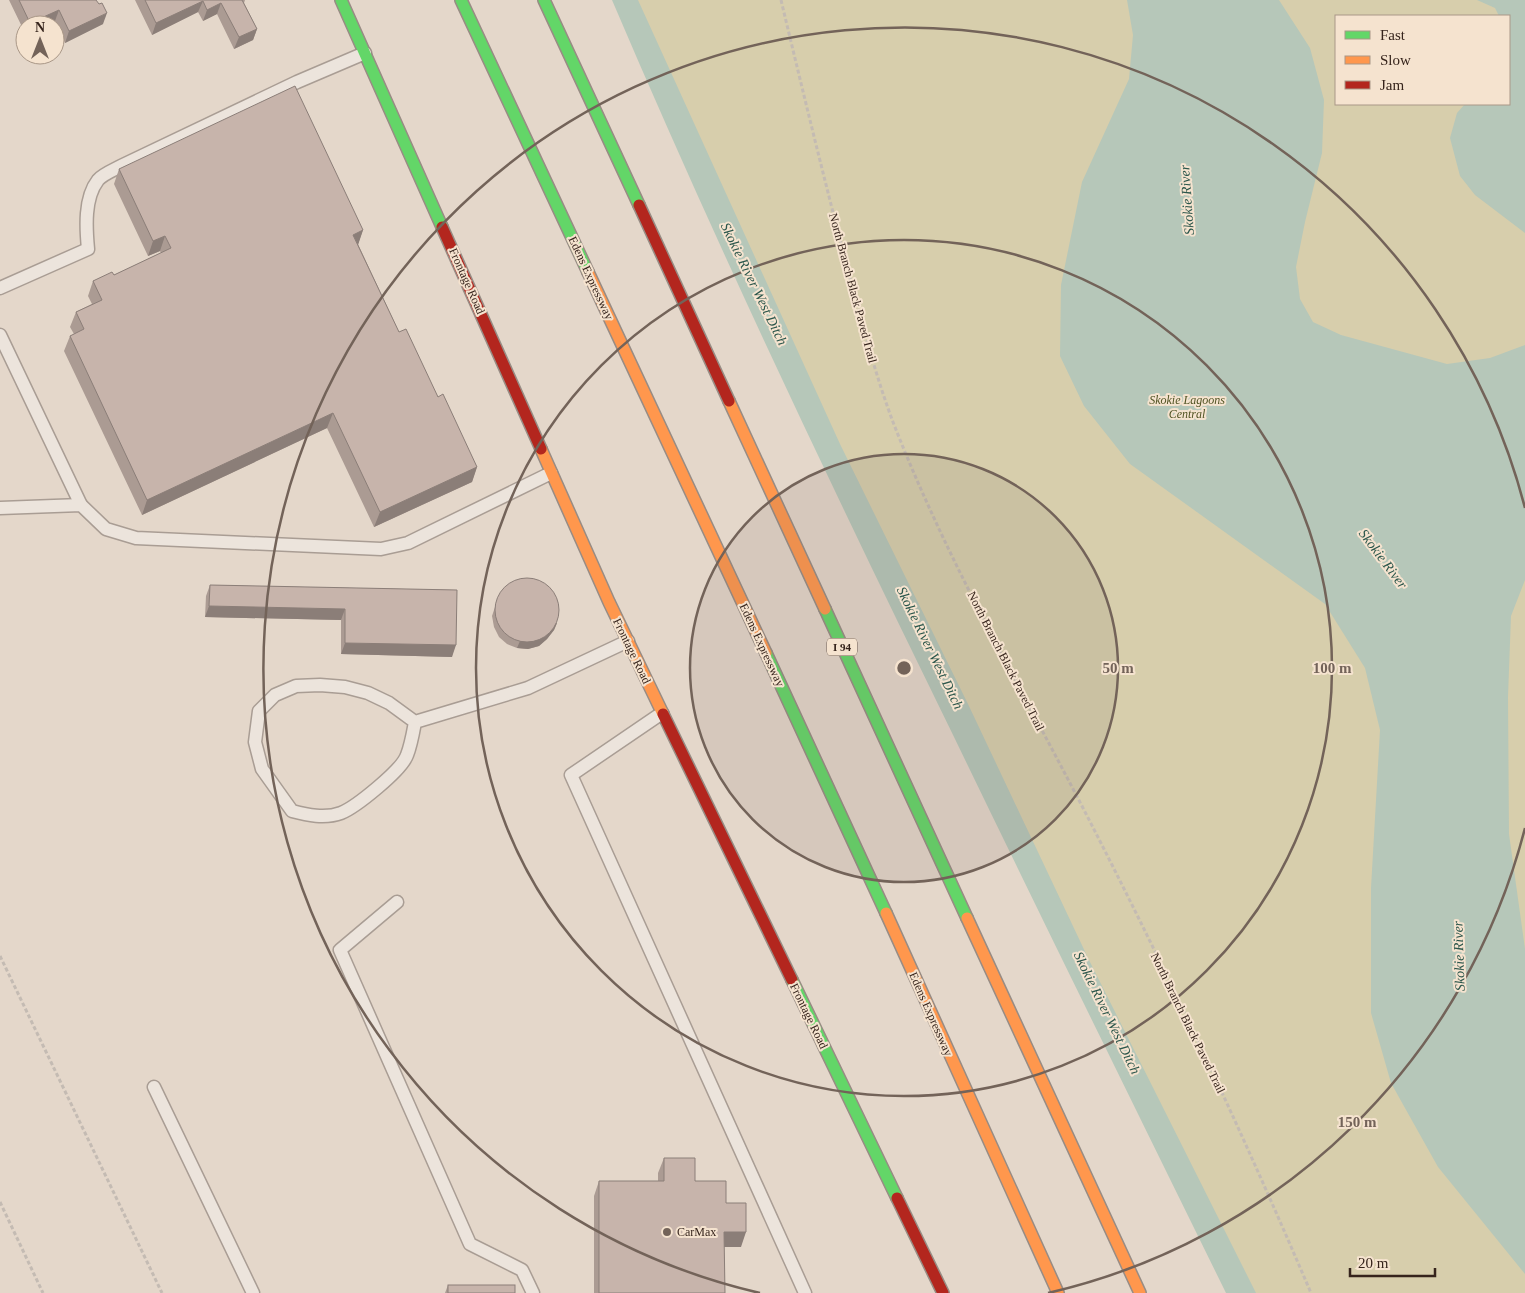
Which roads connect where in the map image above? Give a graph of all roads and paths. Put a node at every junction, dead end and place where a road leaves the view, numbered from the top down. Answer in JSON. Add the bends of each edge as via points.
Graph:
{"nodes":[{"id":1,"x":342,"y":0,"type":"edge"},
{"id":2,"x":461,"y":0,"type":"edge"},
{"id":3,"x":544,"y":0,"type":"edge"},
{"id":4,"x":781,"y":0,"type":"edge"},
{"id":5,"x":365,"y":52,"type":"junction"},
{"id":6,"x":0,"y":288,"type":"edge"},
{"id":7,"x":0,"y":335,"type":"edge"},
{"id":8,"x":551,"y":473,"type":"junction"},
{"id":9,"x":81,"y":505,"type":"junction"},
{"id":10,"x":0,"y":508,"type":"edge"},
{"id":11,"x":628,"y":641,"type":"junction"},
{"id":12,"x":662,"y":713,"type":"junction"},
{"id":13,"x":415,"y":722,"type":"junction"},
{"id":14,"x":398,"y":902,"type":"dead end"},
{"id":15,"x":0,"y":956,"type":"edge"},
{"id":16,"x":154,"y":1087,"type":"dead end"},
{"id":17,"x":0,"y":1202,"type":"edge"},
{"id":18,"x":1101,"y":1208,"type":"junction"},
{"id":19,"x":1031,"y":1236,"type":"junction"},
{"id":20,"x":43,"y":1293,"type":"edge"},
{"id":21,"x":162,"y":1293,"type":"edge"},
{"id":22,"x":253,"y":1293,"type":"edge"},
{"id":23,"x":533,"y":1293,"type":"edge"},
{"id":24,"x":805,"y":1293,"type":"edge"},
{"id":25,"x":943,"y":1293,"type":"edge"},
{"id":26,"x":1052,"y":1293,"type":"edge"},
{"id":27,"x":1058,"y":1293,"type":"edge"},
{"id":28,"x":1140,"y":1293,"type":"edge"},
{"id":29,"x":1151,"y":1293,"type":"edge"},
{"id":30,"x":1311,"y":1293,"type":"edge"}],
"edges":[{"from":1,"to":5,"type":"main road","name":"Frontage Road"},
{"from":2,"to":19,"type":"main road","name":"Edens Expressway","via":[[833,797]]},
{"from":3,"to":18,"type":"main road","number":"I 94"},
{"from":4,"to":30,"type":"path","name":"North Branch Black Paved Trail","via":[[816,151],[892,420],[932,515],[981,615],[1084,811],[1230,1108]]},
{"from":5,"to":6,"type":"lane","via":[[98,179],[90,196],[86,232],[88,249]]},
{"from":5,"to":8,"type":"main road","name":"Frontage Road"},
{"from":7,"to":9,"type":"lane"},
{"from":8,"to":9,"type":"lane","via":[[408,543],[381,549],[136,538],[106,529]]},
{"from":8,"to":11,"type":"main road","name":"Frontage Road"},
{"from":9,"to":10,"type":"lane"},
{"from":11,"to":12,"type":"main road","name":"Frontage Road"},
{"from":11,"to":13,"type":"lane","via":[[528,688]]},
{"from":12,"to":24,"type":"lane","via":[[571,775]]},
{"from":12,"to":25,"type":"main road","name":"Frontage Road"},
{"from":13,"to":13,"type":"lane","via":[[389,703],[368,693],[345,687],[296,686],[275,695],[259,711],[255,742],[262,769],[292,811],[314,816],[341,813],[366,797],[407,757]]},
{"from":14,"to":23,"type":"lane","via":[[340,950],[470,1244],[522,1270]]},
{"from":15,"to":21,"type":"path"},
{"from":16,"to":22,"type":"lane"},
{"from":17,"to":20,"type":"path"},
{"from":18,"to":28,"type":"main road","number":"I 94"},
{"from":18,"to":29,"type":"main road"},
{"from":19,"to":26,"type":"main road"},
{"from":19,"to":27,"type":"main road","name":"Edens Expressway"}]}
